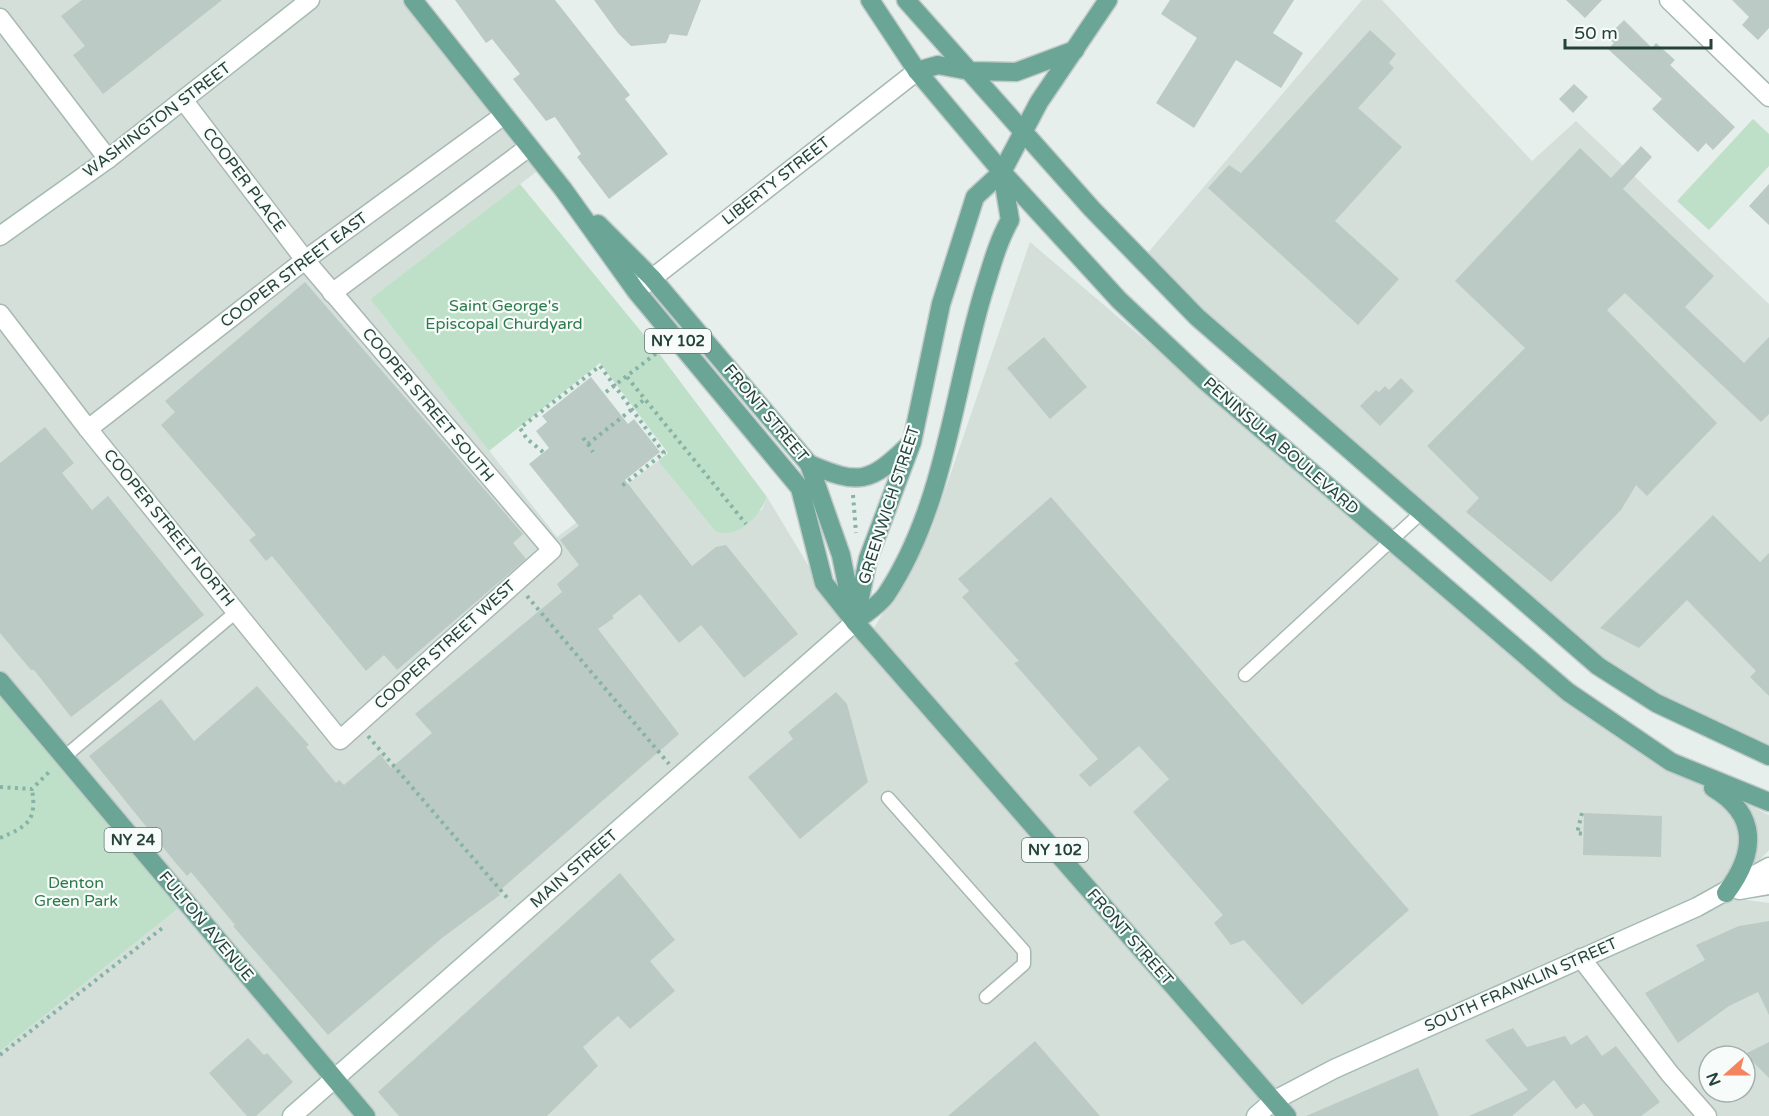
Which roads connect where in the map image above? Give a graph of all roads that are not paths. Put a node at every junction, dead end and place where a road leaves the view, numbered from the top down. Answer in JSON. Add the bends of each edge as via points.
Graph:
{"nodes":[{"id":1,"x":310,"y":0,"type":"edge"},
{"id":2,"x":413,"y":0,"type":"edge"},
{"id":3,"x":870,"y":0,"type":"edge"},
{"id":4,"x":906,"y":0,"type":"edge"},
{"id":5,"x":1108,"y":0,"type":"edge"},
{"id":6,"x":1669,"y":0,"type":"edge"},
{"id":7,"x":0,"y":18,"type":"edge"},
{"id":8,"x":1075,"y":50,"type":"junction"},
{"id":9,"x":917,"y":71,"type":"junction"},
{"id":10,"x":970,"y":71,"type":"junction"},
{"id":11,"x":1769,"y":97,"type":"edge"},
{"id":12,"x":184,"y":100,"type":"junction"},
{"id":13,"x":504,"y":115,"type":"junction"},
{"id":14,"x":1023,"y":132,"type":"junction"},
{"id":15,"x":529,"y":147,"type":"junction"},
{"id":16,"x":108,"y":159,"type":"junction"},
{"id":17,"x":1002,"y":172,"type":"junction"},
{"id":18,"x":563,"y":189,"type":"junction"},
{"id":19,"x":0,"y":236,"type":"edge"},
{"id":20,"x":304,"y":260,"type":"junction"},
{"id":21,"x":652,"y":278,"type":"junction"},
{"id":22,"x":636,"y":291,"type":"junction"},
{"id":23,"x":332,"y":293,"type":"junction"},
{"id":24,"x":0,"y":314,"type":"edge"},
{"id":25,"x":88,"y":429,"type":"junction"},
{"id":26,"x":912,"y":442,"type":"junction"},
{"id":27,"x":809,"y":464,"type":"junction"},
{"id":28,"x":1422,"y":512,"type":"junction"},
{"id":29,"x":1393,"y":542,"type":"junction"},
{"id":30,"x":552,"y":550,"type":"joint"},
{"id":31,"x":236,"y":612,"type":"junction"},
{"id":32,"x":855,"y":622,"type":"junction"},
{"id":33,"x":1245,"y":675,"type":"dead end"},
{"id":34,"x":0,"y":681,"type":"edge"},
{"id":35,"x":340,"y":740,"type":"joint"},
{"id":36,"x":1769,"y":756,"type":"edge"},
{"id":37,"x":63,"y":758,"type":"junction"},
{"id":38,"x":1671,"y":762,"type":"junction"},
{"id":39,"x":888,"y":798,"type":"dead end"},
{"id":40,"x":1769,"y":802,"type":"edge"},
{"id":41,"x":1769,"y":867,"type":"edge"},
{"id":42,"x":1769,"y":885,"type":"edge"},
{"id":43,"x":1726,"y":893,"type":"junction"},
{"id":44,"x":1581,"y":958,"type":"junction"},
{"id":45,"x":986,"y":997,"type":"dead end"},
{"id":46,"x":336,"y":1079,"type":"junction"},
{"id":47,"x":1273,"y":1101,"type":"junction"},
{"id":48,"x":292,"y":1116,"type":"edge"},
{"id":49,"x":366,"y":1116,"type":"edge"},
{"id":50,"x":1256,"y":1116,"type":"edge"},
{"id":51,"x":1287,"y":1116,"type":"edge"},
{"id":52,"x":1707,"y":1116,"type":"edge"}],
"edges":[{"from":1,"to":12,"type":"street","name":"WASHINGTON STREET"},
{"from":2,"to":13,"type":"main road","name":"FRONT STREET","number":"NY 102"},
{"from":3,"to":9,"type":"main road","name":"PENINSULA BOULEVARD"},
{"from":4,"to":10,"type":"main road"},
{"from":5,"to":8,"type":"main road","name":"GREENWICH STREET"},
{"from":6,"to":11,"type":"street"},
{"from":7,"to":16,"type":"street"},
{"from":8,"to":10,"type":"main road","via":[[1016,72]]},
{"from":8,"to":14,"type":"main road","name":"GREENWICH STREET"},
{"from":9,"to":10,"type":"main road","via":[[938,65]]},
{"from":9,"to":17,"type":"main road","name":"PENINSULA BOULEVARD"},
{"from":9,"to":21,"type":"street","name":"LIBERTY STREET"},
{"from":10,"to":14,"type":"main road"},
{"from":12,"to":16,"type":"street","name":"WASHINGTON STREET"},
{"from":12,"to":20,"type":"street","name":"COOPER PLACE"},
{"from":13,"to":15,"type":"main road","name":"FRONT STREET","number":"NY 102"},
{"from":13,"to":20,"type":"street","name":"COOPER STREET EAST"},
{"from":14,"to":17,"type":"main road","name":"GREENWICH STREET"},
{"from":14,"to":28,"type":"main road","via":[[1197,316]]},
{"from":15,"to":18,"type":"main road","name":"FRONT STREET","number":"NY 102"},
{"from":15,"to":23,"type":"street"},
{"from":16,"to":19,"type":"street","name":"WASHINGTON STREET"},
{"from":17,"to":26,"type":"main road","name":"GREENWICH STREET","via":[[975,197],[941,304]]},
{"from":17,"to":29,"type":"main road","name":"PENINSULA BOULEVARD","via":[[1119,300],[1204,381]]},
{"from":17,"to":32,"type":"main road","name":"GREENWICH STREET","via":[[1010,220],[1000,237],[972,330],[943,462],[914,542],[885,597]]},
{"from":18,"to":21,"type":"main road","name":"FRONT STREET","number":"NY 102"},
{"from":18,"to":22,"type":"main road","name":"FRONT STREET","number":"NY 102"},
{"from":20,"to":23,"type":"street","name":"COOPER STREET SOUTH"},
{"from":20,"to":25,"type":"street","name":"COOPER STREET EAST"},
{"from":21,"to":22,"type":"street","name":"LIBERTY STREET"},
{"from":21,"to":27,"type":"main road","name":"FRONT STREET","number":"NY 102"},
{"from":22,"to":32,"type":"main road","name":"FRONT STREET","number":"NY 102","via":[[800,488],[824,583]]},
{"from":23,"to":30,"type":"street","name":"COOPER STREET SOUTH"},
{"from":24,"to":25,"type":"street","name":"COOPER STREET NORTH"},
{"from":25,"to":31,"type":"street","name":"COOPER STREET NORTH"},
{"from":26,"to":27,"type":"main road","via":[[886,468],[860,478],[843,478]]},
{"from":26,"to":32,"type":"main road","name":"GREENWICH STREET","via":[[868,559]]},
{"from":27,"to":32,"type":"main road","name":"FRONT STREET","number":"NY 102","via":[[841,555]]},
{"from":28,"to":29,"type":"lane"},
{"from":28,"to":36,"type":"main road","via":[[1598,666],[1664,708]]},
{"from":29,"to":33,"type":"lane"},
{"from":29,"to":38,"type":"main road","name":"PENINSULA BOULEVARD","via":[[1540,671]]},
{"from":30,"to":35,"type":"street","name":"COOPER STREET WEST"},
{"from":31,"to":35,"type":"street","name":"COOPER STREET NORTH"},
{"from":31,"to":37,"type":"lane"},
{"from":32,"to":46,"type":"street","name":"MAIN STREET"},
{"from":32,"to":47,"type":"main road","name":"FRONT STREET","number":"NY 102"},
{"from":34,"to":37,"type":"main road","name":"FULTON AVENUE","number":"NY 24"},
{"from":37,"to":46,"type":"main road","name":"FULTON AVENUE","number":"NY 24"},
{"from":38,"to":40,"type":"main road","name":"PENINSULA BOULEVARD"},
{"from":38,"to":43,"type":"main road","via":[[1730,798],[1743,818],[1749,848]]},
{"from":39,"to":45,"type":"lane","via":[[1024,951],[1024,964]]},
{"from":41,"to":43,"type":"street","name":"SOUTH FRANKLIN STREET"},
{"from":42,"to":43,"type":"street"},
{"from":43,"to":44,"type":"street","name":"SOUTH FRANKLIN STREET"},
{"from":44,"to":47,"type":"street","name":"SOUTH FRANKLIN STREET","via":[[1334,1069]]},
{"from":44,"to":52,"type":"street"},
{"from":46,"to":48,"type":"street","name":"MAIN STREET"},
{"from":46,"to":49,"type":"main road","name":"FULTON AVENUE","number":"NY 24"},
{"from":47,"to":50,"type":"street","name":"SOUTH FRANKLIN STREET"},
{"from":47,"to":51,"type":"main road","name":"FRONT STREET","number":"NY 102"}]}
